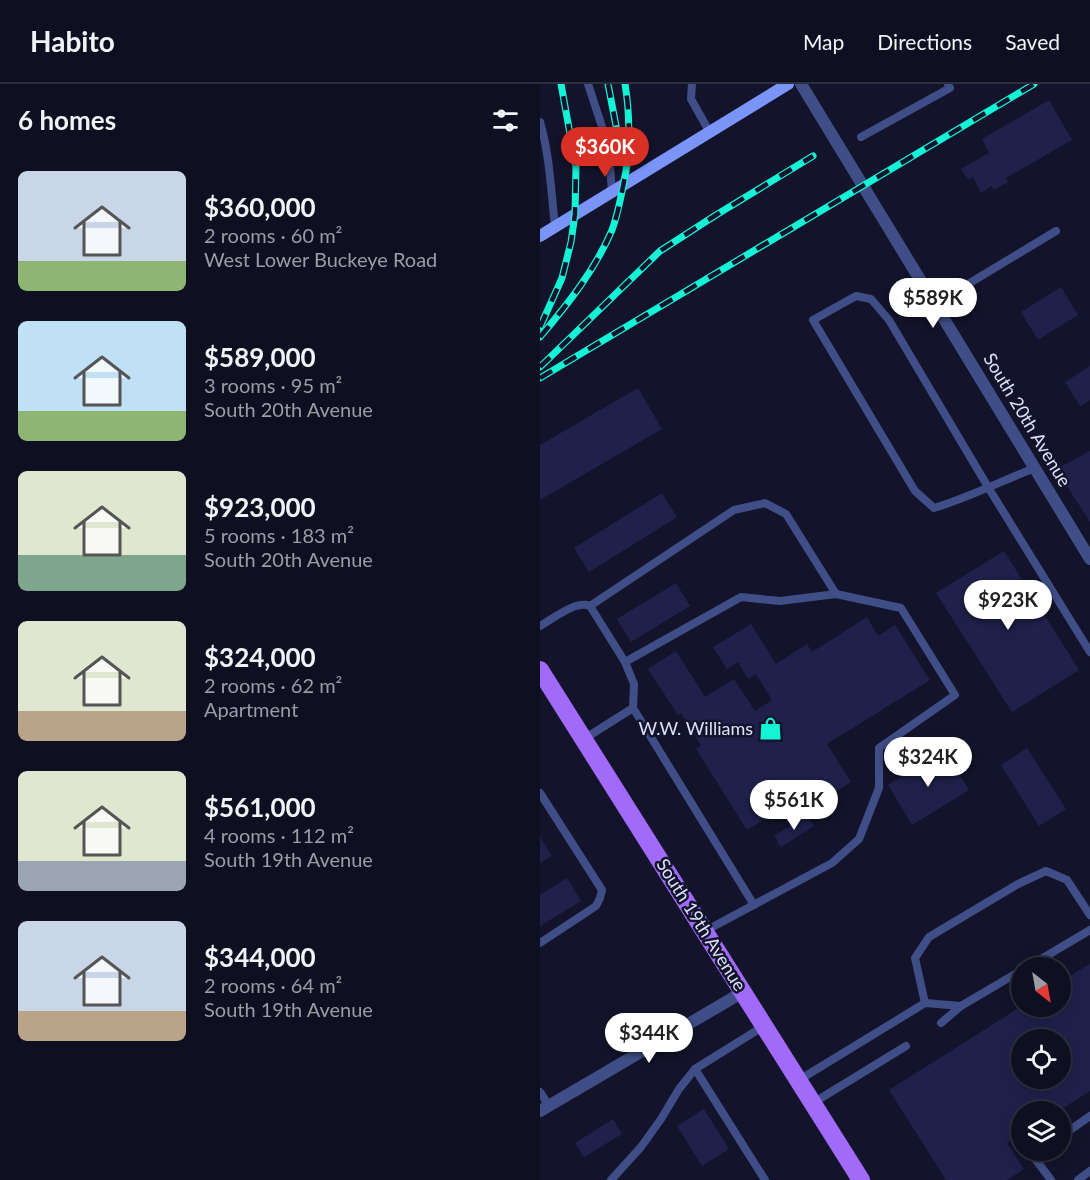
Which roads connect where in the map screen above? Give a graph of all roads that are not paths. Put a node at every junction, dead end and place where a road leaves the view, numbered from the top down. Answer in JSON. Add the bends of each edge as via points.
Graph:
{"nodes":[{"id":1,"x":588,"y":84,"type":"edge"},
{"id":2,"x":692,"y":84,"type":"edge"},
{"id":3,"x":788,"y":84,"type":"edge"},
{"id":4,"x":801,"y":84,"type":"edge"},
{"id":5,"x":952,"y":85,"type":"edge"},
{"id":6,"x":540,"y":122,"type":"edge"},
{"id":7,"x":709,"y":131,"type":"junction"},
{"id":8,"x":861,"y":137,"type":"dead end"},
{"id":9,"x":612,"y":191,"type":"junction"},
{"id":10,"x":555,"y":226,"type":"junction"},
{"id":11,"x":1056,"y":231,"type":"dead end"},
{"id":12,"x":540,"y":236,"type":"edge"},
{"id":13,"x":935,"y":304,"type":"junction"},
{"id":14,"x":1035,"y":468,"type":"junction"},
{"id":15,"x":988,"y":487,"type":"junction"},
{"id":16,"x":1090,"y":559,"type":"edge"},
{"id":17,"x":836,"y":594,"type":"junction"},
{"id":18,"x":590,"y":606,"type":"junction"},
{"id":19,"x":540,"y":627,"type":"edge"},
{"id":20,"x":1090,"y":652,"type":"edge"},
{"id":21,"x":625,"y":662,"type":"junction"},
{"id":22,"x":540,"y":670,"type":"edge"},
{"id":23,"x":633,"y":708,"type":"junction"},
{"id":24,"x":584,"y":739,"type":"junction"},
{"id":25,"x":540,"y":793,"type":"edge"},
{"id":26,"x":754,"y":905,"type":"junction"},
{"id":27,"x":1090,"y":915,"type":"edge"},
{"id":28,"x":1090,"y":930,"type":"edge"},
{"id":29,"x":705,"y":931,"type":"junction"},
{"id":30,"x":540,"y":942,"type":"edge"},
{"id":31,"x":1045,"y":957,"type":"edge"},
{"id":32,"x":1011,"y":976,"type":"edge"},
{"id":33,"x":743,"y":992,"type":"junction"},
{"id":34,"x":925,"y":1003,"type":"junction"},
{"id":35,"x":960,"y":1006,"type":"junction"},
{"id":36,"x":941,"y":1023,"type":"dead end"},
{"id":37,"x":765,"y":1026,"type":"junction"},
{"id":38,"x":906,"y":1046,"type":"dead end"},
{"id":39,"x":695,"y":1069,"type":"junction"},
{"id":40,"x":799,"y":1080,"type":"junction"},
{"id":41,"x":540,"y":1092,"type":"edge"},
{"id":42,"x":813,"y":1102,"type":"junction"},
{"id":43,"x":544,"y":1109,"type":"edge"},
{"id":44,"x":1090,"y":1116,"type":"edge"},
{"id":45,"x":1071,"y":1129,"type":"edge"},
{"id":46,"x":1037,"y":1161,"type":"edge"},
{"id":47,"x":1090,"y":1171,"type":"edge"},
{"id":48,"x":611,"y":1180,"type":"edge"},
{"id":49,"x":765,"y":1180,"type":"edge"},
{"id":50,"x":861,"y":1180,"type":"edge"},
{"id":51,"x":1051,"y":1180,"type":"edge"},
{"id":52,"x":1078,"y":1180,"type":"edge"}],
"edges":[{"from":1,"to":9,"type":"lane","via":[[608,145]]},
{"from":2,"to":7,"type":"lane","via":[[691,99]]},
{"from":3,"to":7,"type":"main road"},
{"from":4,"to":13,"type":"street","name":"South 20th Avenue"},
{"from":5,"to":8,"type":"lane"},
{"from":6,"to":10,"type":"lane"},
{"from":7,"to":9,"type":"main road"},
{"from":9,"to":10,"type":"main road"},
{"from":10,"to":12,"type":"main road"},
{"from":11,"to":13,"type":"lane"},
{"from":13,"to":14,"type":"street","name":"South 20th Avenue"},
{"from":14,"to":15,"type":"lane"},
{"from":14,"to":16,"type":"street","name":"South 20th Avenue"},
{"from":15,"to":15,"type":"lane","via":[[934,508],[915,491],[813,320],[856,296],[871,299],[889,320]]},
{"from":15,"to":20,"type":"lane"},
{"from":17,"to":18,"type":"lane","via":[[786,514],[765,503],[734,510]]},
{"from":17,"to":21,"type":"lane","via":[[780,601],[741,597]]},
{"from":17,"to":26,"type":"lane","via":[[901,608],[955,695],[879,748],[879,788],[858,838],[832,863]]},
{"from":18,"to":19,"type":"lane","via":[[572,607]]},
{"from":18,"to":21,"type":"lane"},
{"from":21,"to":23,"type":"lane","via":[[634,684]]},
{"from":22,"to":24,"type":"main road","name":"South 19th Avenue"},
{"from":23,"to":24,"type":"lane"},
{"from":23,"to":26,"type":"lane"},
{"from":24,"to":29,"type":"main road","name":"South 19th Avenue"},
{"from":25,"to":30,"type":"lane","via":[[602,890],[596,906]]},
{"from":26,"to":29,"type":"lane"},
{"from":27,"to":34,"type":"lane","via":[[1067,880],[1046,871],[1018,884],[929,937],[915,958]]},
{"from":28,"to":31,"type":"lane"},
{"from":29,"to":33,"type":"main road","name":"South 19th Avenue"},
{"from":32,"to":35,"type":"lane"},
{"from":33,"to":37,"type":"main road","name":"South 19th Avenue"},
{"from":33,"to":43,"type":"street"},
{"from":34,"to":35,"type":"lane"},
{"from":34,"to":40,"type":"lane"},
{"from":35,"to":36,"type":"lane"},
{"from":37,"to":39,"type":"lane"},
{"from":37,"to":40,"type":"main road","name":"South 19th Avenue"},
{"from":38,"to":42,"type":"lane"},
{"from":39,"to":48,"type":"lane","via":[[641,1146]]},
{"from":39,"to":49,"type":"lane"},
{"from":40,"to":42,"type":"main road","name":"South 19th Avenue"},
{"from":41,"to":43,"type":"lane"},
{"from":42,"to":50,"type":"main road","name":"South 19th Avenue"},
{"from":44,"to":45,"type":"lane"},
{"from":46,"to":51,"type":"lane"},
{"from":47,"to":52,"type":"lane"}]}
